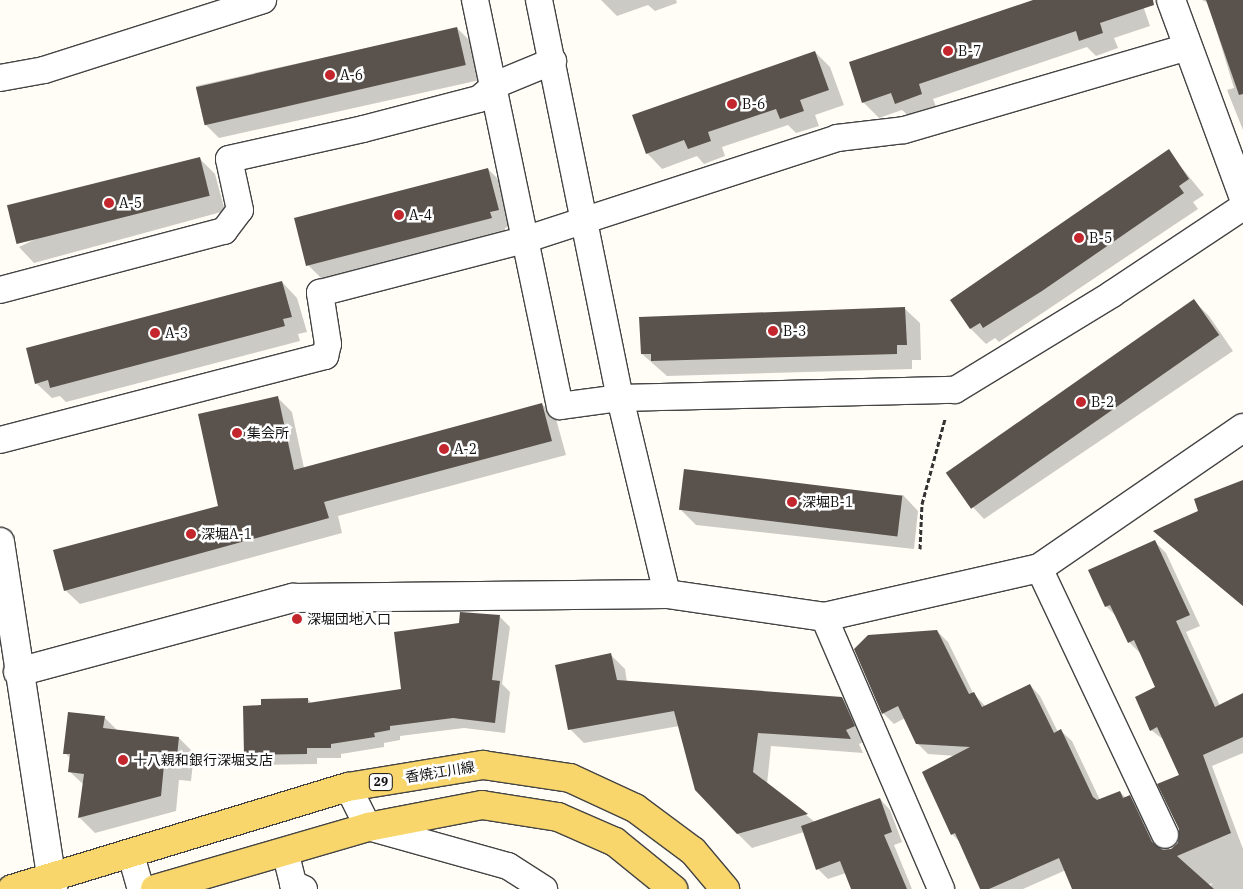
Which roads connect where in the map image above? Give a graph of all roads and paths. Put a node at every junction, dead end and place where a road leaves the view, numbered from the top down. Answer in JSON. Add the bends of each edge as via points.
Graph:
{"nodes":[{"id":1,"x":263,"y":0,"type":"edge"},
{"id":2,"x":475,"y":0,"type":"edge"},
{"id":3,"x":539,"y":0,"type":"edge"},
{"id":4,"x":1171,"y":0,"type":"edge"},
{"id":5,"x":1187,"y":47,"type":"junction"},
{"id":6,"x":553,"y":60,"type":"junction"},
{"id":7,"x":0,"y":78,"type":"edge"},
{"id":8,"x":495,"y":85,"type":"junction"},
{"id":9,"x":1238,"y":169,"type":"edge"},
{"id":10,"x":1243,"y":196,"type":"edge"},
{"id":11,"x":1243,"y":207,"type":"edge"},
{"id":12,"x":585,"y":221,"type":"junction"},
{"id":13,"x":527,"y":239,"type":"junction"},
{"id":14,"x":0,"y":290,"type":"edge"},
{"id":15,"x":955,"y":390,"type":"junction"},
{"id":16,"x":620,"y":398,"type":"junction"},
{"id":17,"x":1243,"y":428,"type":"edge"},
{"id":18,"x":0,"y":440,"type":"edge"},
{"id":19,"x":0,"y":542,"type":"edge"},
{"id":20,"x":920,"y":549,"type":"dead end"},
{"id":21,"x":1038,"y":568,"type":"junction"},
{"id":22,"x":667,"y":594,"type":"junction"},
{"id":23,"x":824,"y":618,"type":"junction"},
{"id":24,"x":18,"y":672,"type":"junction"},
{"id":25,"x":348,"y":787,"type":"junction"},
{"id":26,"x":368,"y":827,"type":"junction"},
{"id":27,"x":1166,"y":836,"type":"dead end"},
{"id":28,"x":285,"y":851,"type":"junction"},
{"id":29,"x":131,"y":855,"type":"junction"},
{"id":30,"x":52,"y":883,"type":"edge"},
{"id":31,"x":12,"y":889,"type":"edge"},
{"id":32,"x":141,"y":889,"type":"edge"},
{"id":33,"x":155,"y":889,"type":"edge"},
{"id":34,"x":304,"y":889,"type":"edge"},
{"id":35,"x":544,"y":889,"type":"edge"},
{"id":36,"x":673,"y":889,"type":"edge"},
{"id":37,"x":725,"y":889,"type":"edge"},
{"id":38,"x":942,"y":889,"type":"edge"}],
"edges":[{"from":1,"to":7,"type":"street","via":[[44,70]]},
{"from":2,"to":8,"type":"street"},
{"from":3,"to":6,"type":"street"},
{"from":4,"to":5,"type":"street"},
{"from":5,"to":9,"type":"street"},
{"from":5,"to":12,"type":"street","via":[[904,130],[837,138]]},
{"from":6,"to":8,"type":"street"},
{"from":6,"to":12,"type":"street"},
{"from":8,"to":13,"type":"street"},
{"from":8,"to":14,"type":"street","via":[[479,99],[229,159],[240,210],[224,231]]},
{"from":9,"to":10,"type":"street"},
{"from":11,"to":15,"type":"street","via":[[1112,294]]},
{"from":12,"to":13,"type":"street"},
{"from":12,"to":16,"type":"street"},
{"from":13,"to":16,"type":"street","via":[[560,406]]},
{"from":13,"to":18,"type":"street","via":[[320,294],[328,344],[325,356]]},
{"from":15,"to":16,"type":"street"},
{"from":15,"to":20,"type":"path","via":[[922,504]]},
{"from":16,"to":22,"type":"street"},
{"from":17,"to":21,"type":"street"},
{"from":19,"to":24,"type":"street"},
{"from":21,"to":23,"type":"street"},
{"from":21,"to":27,"type":"street"},
{"from":22,"to":23,"type":"street"},
{"from":22,"to":24,"type":"street","via":[[293,598]]},
{"from":23,"to":38,"type":"street"},
{"from":24,"to":30,"type":"street"},
{"from":25,"to":26,"type":"street"},
{"from":25,"to":29,"type":"main road","name":"香焼江川線","number":"29"},
{"from":25,"to":37,"type":"main road","name":"香焼江川線","number":"29","via":[[482,766],[570,778],[635,808],[693,851]]},
{"from":26,"to":28,"type":"main road"},
{"from":26,"to":35,"type":"street","via":[[508,866]]},
{"from":26,"to":36,"type":"main road","via":[[482,805],[558,817],[615,842]]},
{"from":28,"to":33,"type":"main road"},
{"from":28,"to":34,"type":"street","via":[[293,884]]},
{"from":29,"to":30,"type":"main road","name":"香焼江川線","number":"29"},
{"from":29,"to":32,"type":"street"},
{"from":30,"to":31,"type":"main road","name":"香焼江川線","number":"29"}]}
